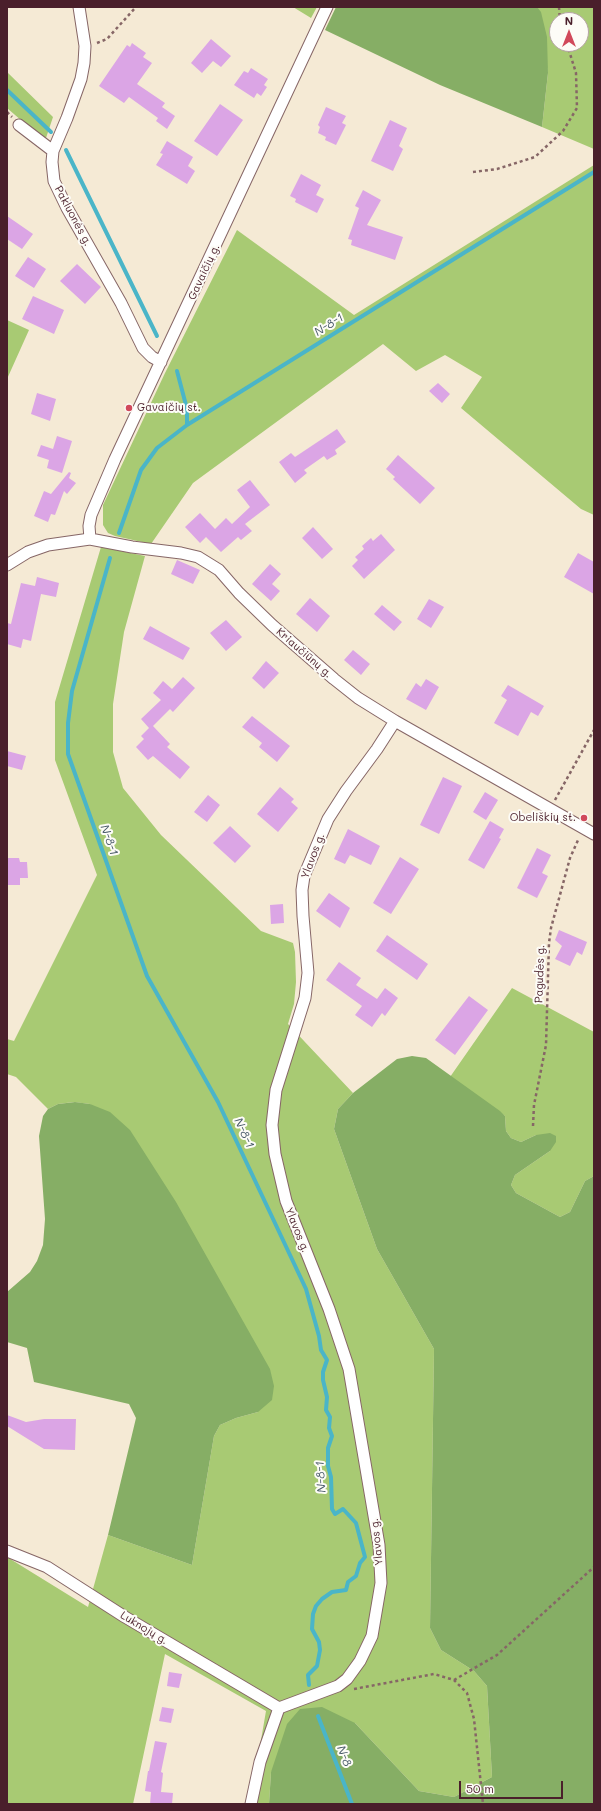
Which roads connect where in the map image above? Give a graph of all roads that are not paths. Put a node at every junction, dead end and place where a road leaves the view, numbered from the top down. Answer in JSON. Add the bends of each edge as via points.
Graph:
{"nodes":[{"id":1,"x":79,"y":7,"type":"edge"},
{"id":2,"x":327,"y":7,"type":"edge"},
{"id":3,"x":19,"y":125,"type":"dead end"},
{"id":4,"x":53,"y":151,"type":"junction"},
{"id":5,"x":161,"y":362,"type":"junction"},
{"id":6,"x":90,"y":539,"type":"junction"},
{"id":7,"x":7,"y":565,"type":"edge"},
{"id":8,"x":395,"y":721,"type":"junction"},
{"id":9,"x":594,"y":834,"type":"edge"},
{"id":10,"x":7,"y":1551,"type":"edge"},
{"id":11,"x":279,"y":1708,"type":"junction"},
{"id":12,"x":251,"y":1804,"type":"edge"}],
"edges":[{"from":1,"to":4,"type":"street","name":"Pakluonės g.","via":[[85,46],[80,79]]},
{"from":2,"to":5,"type":"street","name":"Gavaičių g."},
{"from":3,"to":4,"type":"street"},
{"from":4,"to":5,"type":"street","name":"Pakluonės g.","via":[[54,181],[67,208],[144,348]]},
{"from":5,"to":6,"type":"street","name":"Gavaičių g.","via":[[91,515]]},
{"from":6,"to":7,"type":"street","name":"Kriaučiūnų g.","via":[[48,545],[28,552]]},
{"from":6,"to":8,"type":"street","name":"Kriaučiūnų g.","via":[[181,553],[208,562],[310,659],[358,698]]},
{"from":8,"to":9,"type":"street","name":"Kriaučiūnų g."},
{"from":8,"to":11,"type":"street","name":"Ylavos g.","via":[[328,819],[304,876],[302,916],[308,972],[306,998],[276,1090],[272,1125],[275,1154],[286,1201],[349,1370],[379,1545],[381,1583],[372,1636],[360,1661],[347,1679],[338,1686]]},
{"from":10,"to":11,"type":"street","name":"Luknojų g.","via":[[47,1567],[125,1617]]},
{"from":11,"to":12,"type":"street","via":[[260,1762]]}]}
